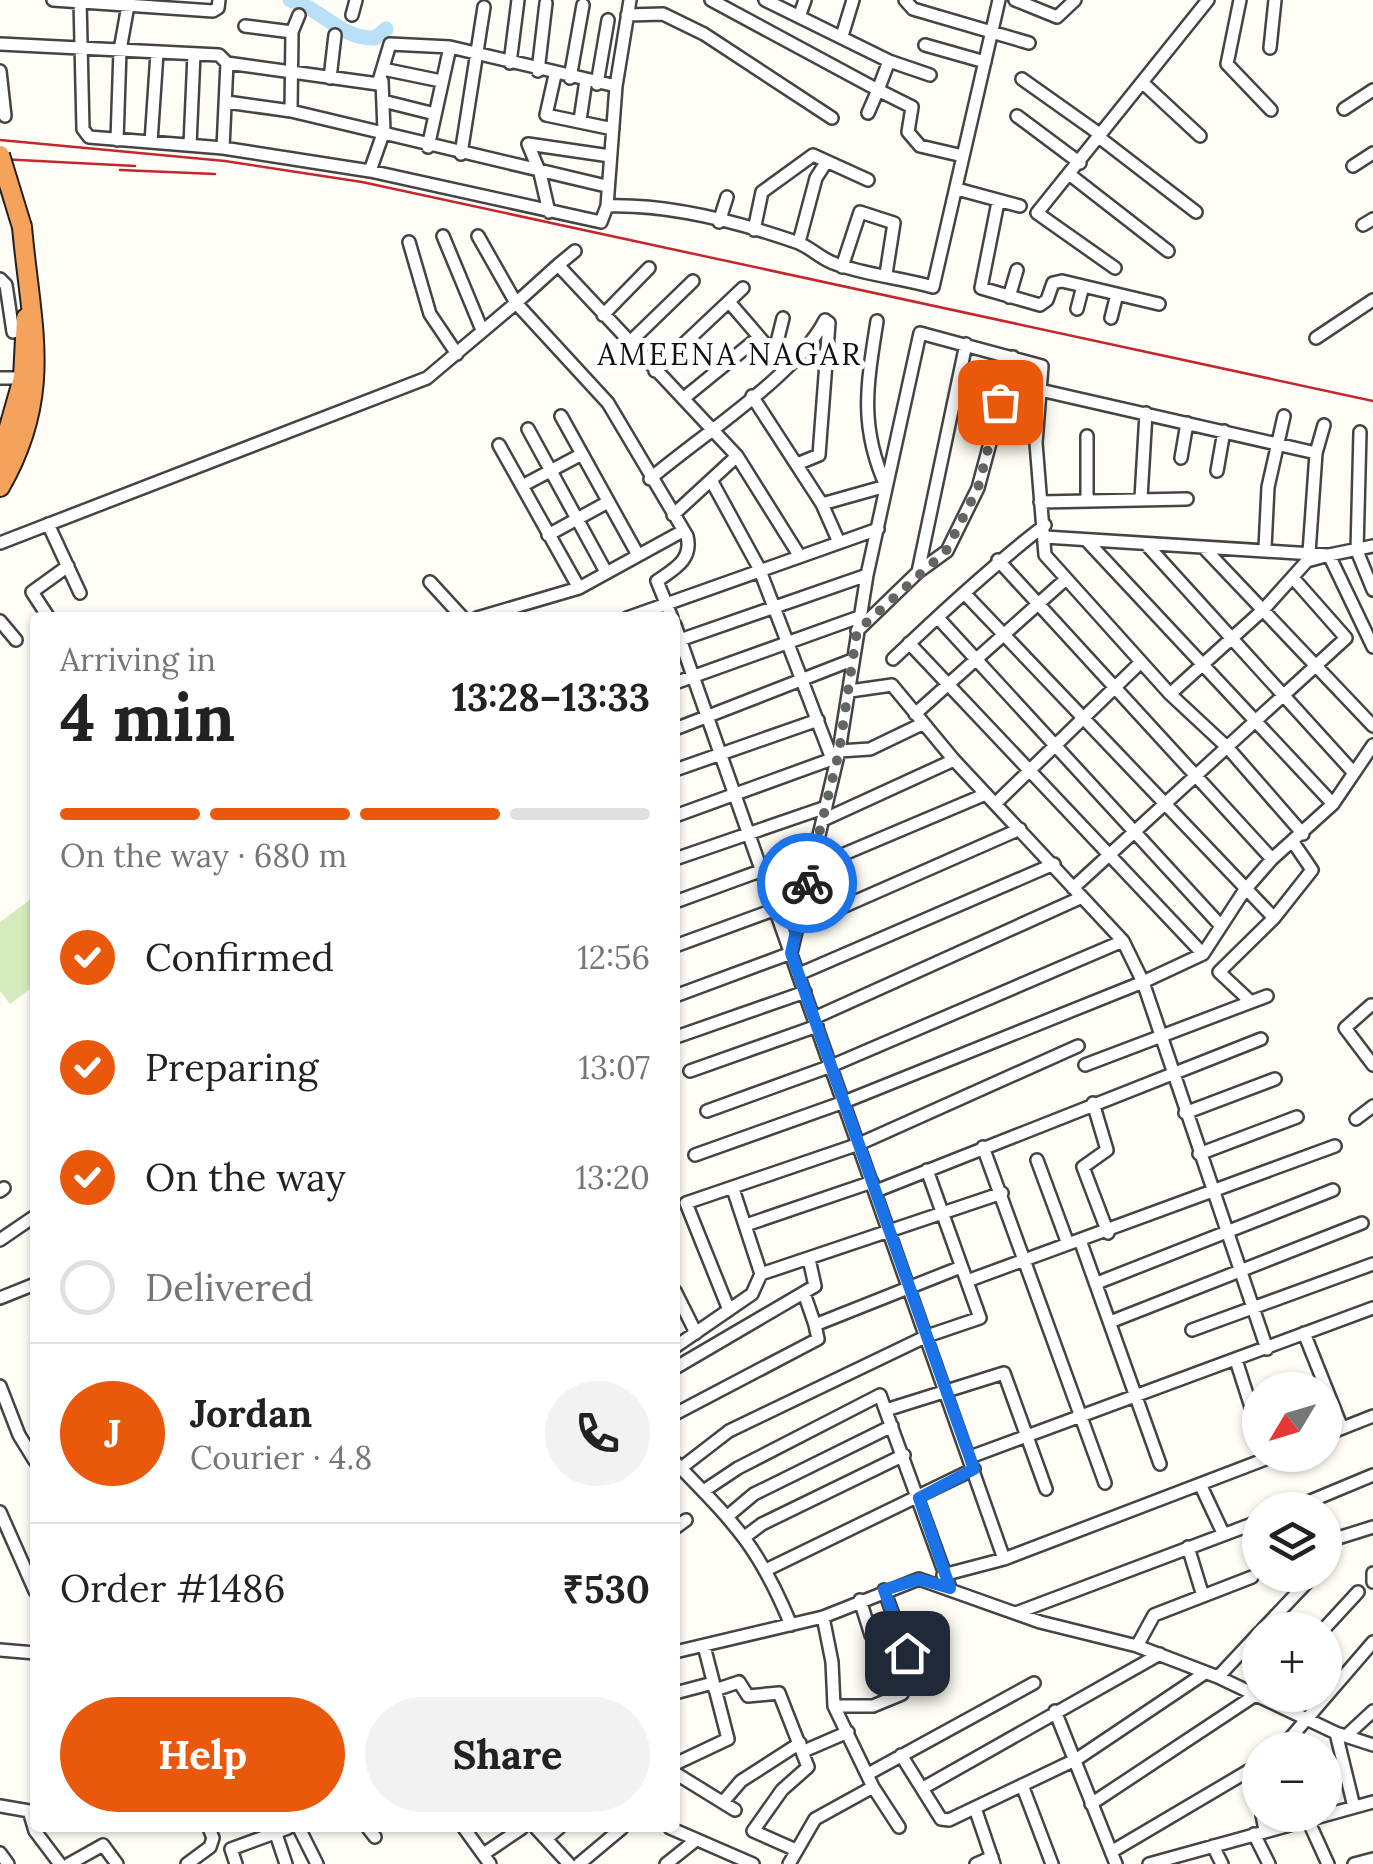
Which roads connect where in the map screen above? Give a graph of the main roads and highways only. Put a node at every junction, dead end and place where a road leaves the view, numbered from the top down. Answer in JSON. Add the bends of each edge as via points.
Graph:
{"nodes":[{"id":1,"x":0,"y":155,"type":"edge"},
{"id":2,"x":28,"y":298,"type":"junction"},
{"id":3,"x":12,"y":332,"type":"edge"},
{"id":4,"x":8,"y":448,"type":"edge"},
{"id":5,"x":0,"y":487,"type":"edge"}],
"edges":[{"from":1,"to":2,"type":"highway","bridge":true,"via":[[22,227]]},
{"from":2,"to":3,"type":"highway"},
{"from":2,"to":4,"type":"highway","via":[[38,372]]},
{"from":3,"to":4,"type":"highway","via":[[23,378]]},
{"from":4,"to":5,"type":"highway"}]}
